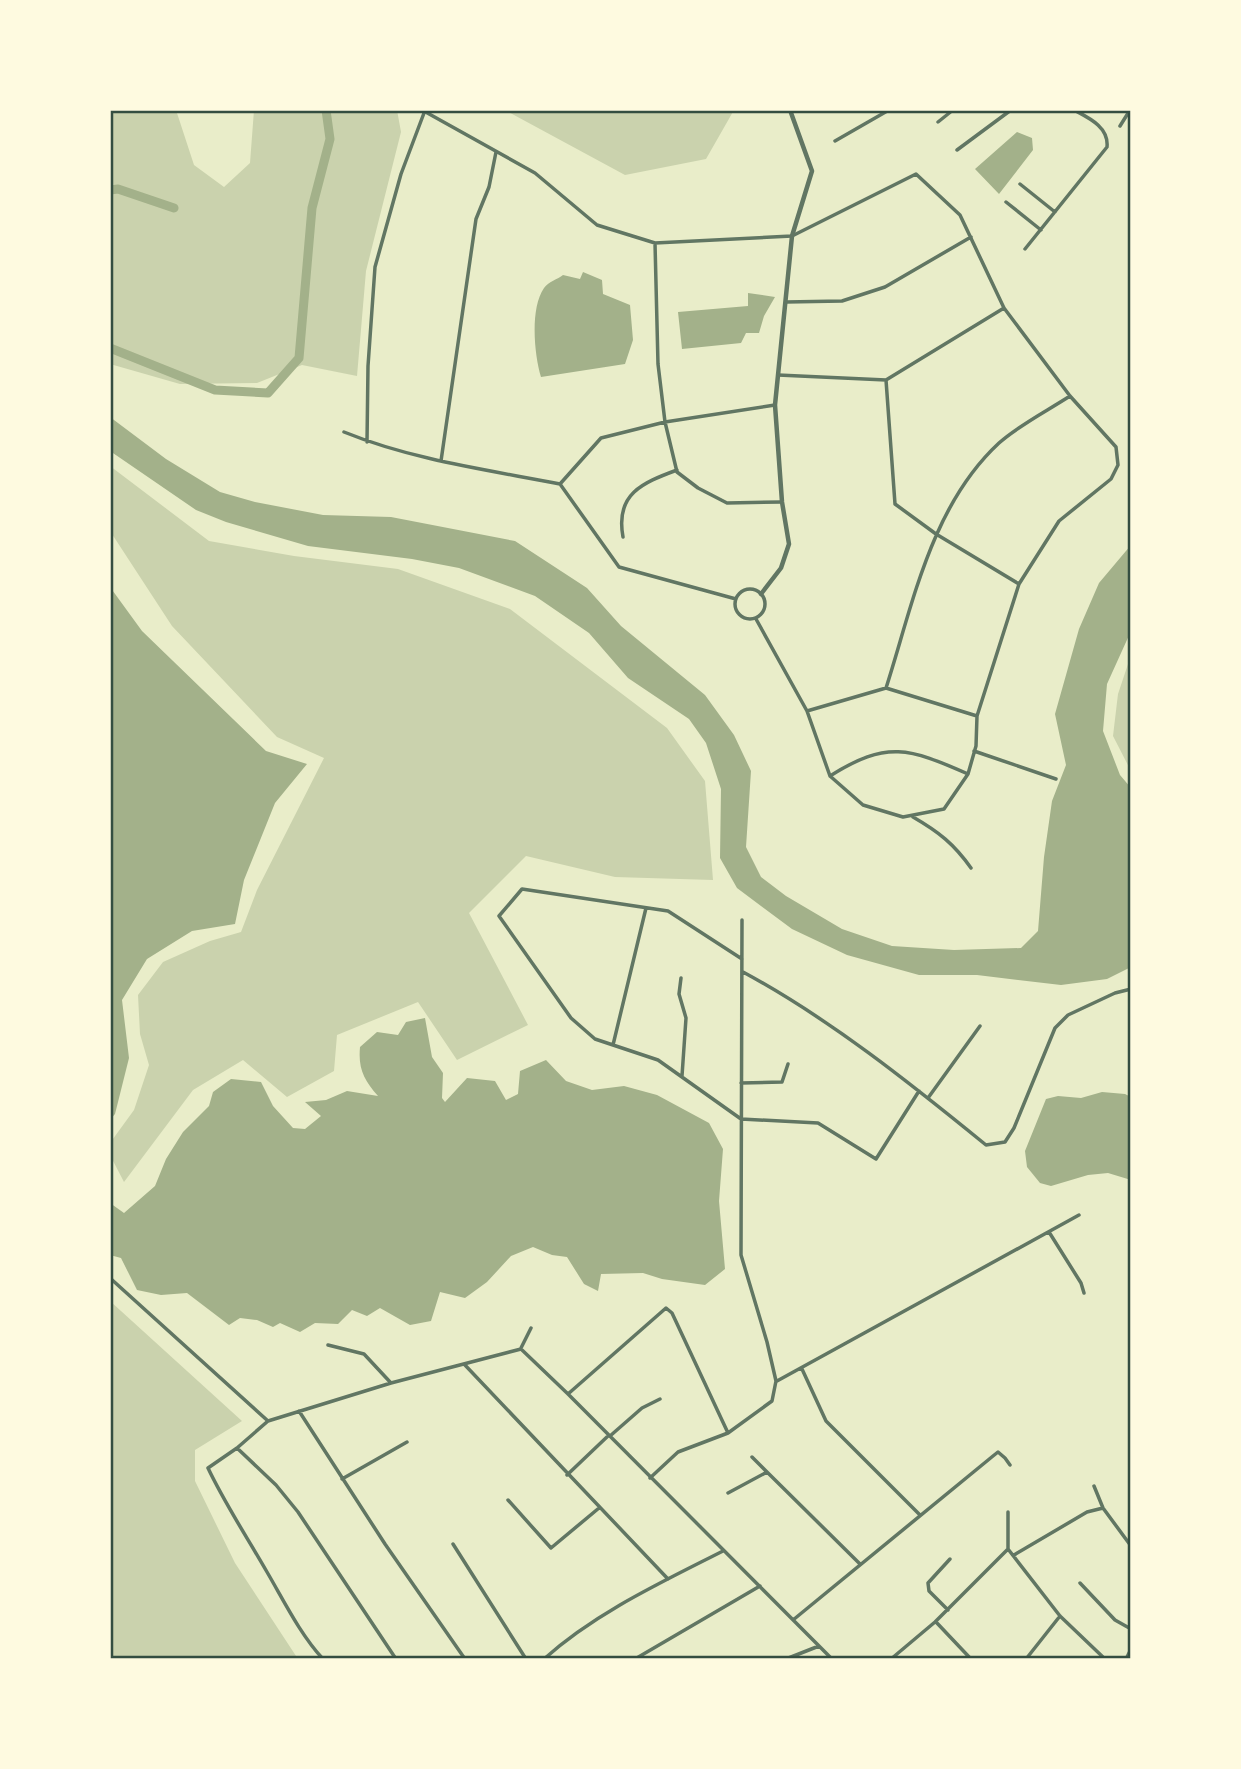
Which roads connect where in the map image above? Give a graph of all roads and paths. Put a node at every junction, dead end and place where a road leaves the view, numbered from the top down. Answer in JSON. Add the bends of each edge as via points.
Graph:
{"nodes":[{"id":1,"x":790,"y":110,"type":"edge"},
{"id":2,"x":889,"y":110,"type":"edge"},
{"id":3,"x":953,"y":110,"type":"edge"},
{"id":4,"x":1011,"y":110,"type":"edge"},
{"id":5,"x":1074,"y":110,"type":"edge"},
{"id":6,"x":1130,"y":110,"type":"edge"},
{"id":7,"x":423,"y":112,"type":"edge"},
{"id":8,"x":938,"y":122,"type":"dead end"},
{"id":9,"x":1120,"y":126,"type":"dead end"},
{"id":10,"x":835,"y":141,"type":"dead end"},
{"id":11,"x":957,"y":150,"type":"dead end"},
{"id":12,"x":496,"y":152,"type":"junction"},
{"id":13,"x":1020,"y":184,"type":"dead end"},
{"id":14,"x":1006,"y":202,"type":"dead end"},
{"id":15,"x":1055,"y":212,"type":"junction"},
{"id":16,"x":1041,"y":230,"type":"junction"},
{"id":17,"x":792,"y":236,"type":"junction"},
{"id":18,"x":971,"y":237,"type":"junction"},
{"id":19,"x":655,"y":243,"type":"junction"},
{"id":20,"x":1025,"y":249,"type":"dead end"},
{"id":21,"x":785,"y":302,"type":"junction"},
{"id":22,"x":1003,"y":307,"type":"junction"},
{"id":23,"x":778,"y":375,"type":"junction"},
{"id":24,"x":886,"y":380,"type":"junction"},
{"id":25,"x":1070,"y":396,"type":"junction"},
{"id":26,"x":775,"y":405,"type":"junction"},
{"id":27,"x":665,"y":422,"type":"junction"},
{"id":28,"x":344,"y":432,"type":"dead end"},
{"id":29,"x":368,"y":442,"type":"junction"},
{"id":30,"x":441,"y":461,"type":"junction"},
{"id":31,"x":677,"y":470,"type":"junction"},
{"id":32,"x":560,"y":484,"type":"junction"},
{"id":33,"x":782,"y":502,"type":"junction"},
{"id":34,"x":936,"y":534,"type":"junction"},
{"id":35,"x":623,"y":537,"type":"dead end"},
{"id":36,"x":1019,"y":584,"type":"junction"},
{"id":37,"x":761,"y":594,"type":"junction"},
{"id":38,"x":736,"y":599,"type":"junction"},
{"id":39,"x":756,"y":619,"type":"junction"},
{"id":40,"x":886,"y":688,"type":"junction"},
{"id":41,"x":807,"y":711,"type":"junction"},
{"id":42,"x":976,"y":716,"type":"junction"},
{"id":43,"x":974,"y":751,"type":"junction"},
{"id":44,"x":968,"y":774,"type":"junction"},
{"id":45,"x":830,"y":776,"type":"junction"},
{"id":46,"x":1056,"y":779,"type":"dead end"},
{"id":47,"x":912,"y":816,"type":"junction"},
{"id":48,"x":971,"y":867,"type":"dead end"},
{"id":49,"x":646,"y":908,"type":"junction"},
{"id":50,"x":742,"y":920,"type":"dead end"},
{"id":51,"x":742,"y":958,"type":"junction"},
{"id":52,"x":743,"y":972,"type":"junction"},
{"id":53,"x":681,"y":978,"type":"dead end"},
{"id":54,"x":1131,"y":989,"type":"edge"},
{"id":55,"x":980,"y":1026,"type":"dead end"},
{"id":56,"x":613,"y":1045,"type":"junction"},
{"id":57,"x":788,"y":1064,"type":"dead end"},
{"id":58,"x":682,"y":1076,"type":"junction"},
{"id":59,"x":741,"y":1083,"type":"junction"},
{"id":60,"x":919,"y":1091,"type":"junction"},
{"id":61,"x":928,"y":1098,"type":"junction"},
{"id":62,"x":741,"y":1119,"type":"junction"},
{"id":63,"x":1079,"y":1215,"type":"dead end"},
{"id":64,"x":1049,"y":1232,"type":"junction"},
{"id":65,"x":110,"y":1278,"type":"edge"},
{"id":66,"x":1084,"y":1293,"type":"dead end"},
{"id":67,"x":531,"y":1328,"type":"dead end"},
{"id":68,"x":328,"y":1345,"type":"dead end"},
{"id":69,"x":521,"y":1349,"type":"junction"},
{"id":70,"x":464,"y":1364,"type":"junction"},
{"id":71,"x":801,"y":1369,"type":"junction"},
{"id":72,"x":776,"y":1381,"type":"junction"},
{"id":73,"x":391,"y":1383,"type":"junction"},
{"id":74,"x":568,"y":1394,"type":"junction"},
{"id":75,"x":660,"y":1399,"type":"dead end"},
{"id":76,"x":299,"y":1411,"type":"junction"},
{"id":77,"x":268,"y":1421,"type":"junction"},
{"id":78,"x":728,"y":1433,"type":"junction"},
{"id":79,"x":609,"y":1436,"type":"junction"},
{"id":80,"x":407,"y":1442,"type":"dead end"},
{"id":81,"x":237,"y":1448,"type":"junction"},
{"id":82,"x":752,"y":1458,"type":"dead end"},
{"id":83,"x":1010,"y":1465,"type":"dead end"},
{"id":84,"x":767,"y":1472,"type":"junction"},
{"id":85,"x":568,"y":1475,"type":"junction"},
{"id":86,"x":650,"y":1478,"type":"junction"},
{"id":87,"x":342,"y":1479,"type":"junction"},
{"id":88,"x":1094,"y":1486,"type":"dead end"},
{"id":89,"x":728,"y":1493,"type":"dead end"},
{"id":90,"x":508,"y":1500,"type":"dead end"},
{"id":91,"x":599,"y":1508,"type":"junction"},
{"id":92,"x":1103,"y":1508,"type":"junction"},
{"id":93,"x":1008,"y":1512,"type":"dead end"},
{"id":94,"x":920,"y":1515,"type":"junction"},
{"id":95,"x":453,"y":1544,"type":"dead end"},
{"id":96,"x":1131,"y":1546,"type":"edge"},
{"id":97,"x":1008,"y":1549,"type":"junction"},
{"id":98,"x":723,"y":1551,"type":"junction"},
{"id":99,"x":1014,"y":1555,"type":"junction"},
{"id":100,"x":950,"y":1559,"type":"dead end"},
{"id":101,"x":859,"y":1563,"type":"junction"},
{"id":102,"x":668,"y":1579,"type":"junction"},
{"id":103,"x":1080,"y":1583,"type":"dead end"},
{"id":104,"x":760,"y":1586,"type":"junction"},
{"id":105,"x":948,"y":1610,"type":"junction"},
{"id":106,"x":1060,"y":1616,"type":"junction"},
{"id":107,"x":793,"y":1620,"type":"junction"},
{"id":108,"x":936,"y":1622,"type":"junction"},
{"id":109,"x":1131,"y":1629,"type":"edge"},
{"id":110,"x":819,"y":1646,"type":"junction"},
{"id":111,"x":1131,"y":1649,"type":"edge"},
{"id":112,"x":898,"y":1657,"type":"edge"},
{"id":113,"x":323,"y":1659,"type":"edge"},
{"id":114,"x":396,"y":1659,"type":"edge"},
{"id":115,"x":465,"y":1659,"type":"edge"},
{"id":116,"x":526,"y":1659,"type":"edge"},
{"id":117,"x":544,"y":1659,"type":"edge"},
{"id":118,"x":635,"y":1659,"type":"edge"},
{"id":119,"x":786,"y":1659,"type":"edge"},
{"id":120,"x":832,"y":1659,"type":"edge"},
{"id":121,"x":891,"y":1659,"type":"edge"},
{"id":122,"x":971,"y":1659,"type":"edge"},
{"id":123,"x":1026,"y":1659,"type":"edge"},
{"id":124,"x":1105,"y":1659,"type":"edge"},
{"id":125,"x":1126,"y":1659,"type":"edge"}],
"edges":[{"from":1,"to":17,"type":"street","via":[[812,171]]},
{"from":2,"to":10,"type":"street"},
{"from":3,"to":8,"type":"street"},
{"from":4,"to":11,"type":"street"},
{"from":5,"to":15,"type":"street","via":[[1098,124],[1107,147]]},
{"from":6,"to":9,"type":"street"},
{"from":7,"to":12,"type":"street"},
{"from":7,"to":29,"type":"street","via":[[375,267]]},
{"from":12,"to":19,"type":"street","via":[[535,173],[597,225]]},
{"from":12,"to":30,"type":"street","via":[[476,219]]},
{"from":13,"to":15,"type":"street"},
{"from":14,"to":16,"type":"street"},
{"from":15,"to":16,"type":"street"},
{"from":16,"to":20,"type":"street"},
{"from":17,"to":18,"type":"street","via":[[916,174],[960,215]]},
{"from":17,"to":19,"type":"street"},
{"from":17,"to":21,"type":"street"},
{"from":18,"to":21,"type":"street","via":[[885,287],[842,301]]},
{"from":18,"to":22,"type":"street"},
{"from":19,"to":27,"type":"street","via":[[658,364]]},
{"from":21,"to":23,"type":"street"},
{"from":22,"to":24,"type":"street"},
{"from":22,"to":25,"type":"street"},
{"from":23,"to":24,"type":"street"},
{"from":23,"to":26,"type":"street"},
{"from":24,"to":34,"type":"street","via":[[895,504]]},
{"from":25,"to":34,"type":"street","via":[[1000,443],[971,476]]},
{"from":25,"to":36,"type":"street","via":[[1116,447],[1118,465],[1111,479],[1059,521]]},
{"from":26,"to":27,"type":"street"},
{"from":26,"to":33,"type":"street"},
{"from":27,"to":31,"type":"street"},
{"from":27,"to":32,"type":"street","via":[[601,438]]},
{"from":28,"to":29,"type":"street"},
{"from":29,"to":30,"type":"street"},
{"from":30,"to":32,"type":"street"},
{"from":31,"to":33,"type":"street","via":[[727,503]]},
{"from":31,"to":35,"type":"street","via":[[632,492],[620,518]]},
{"from":32,"to":38,"type":"street","via":[[619,567]]},
{"from":33,"to":37,"type":"street","via":[[789,544],[781,568]]},
{"from":34,"to":36,"type":"street"},
{"from":34,"to":40,"type":"street"},
{"from":36,"to":42,"type":"street"},
{"from":37,"to":38,"type":"street","via":[[747,590]]},
{"from":37,"to":39,"type":"street","via":[[765,607]]},
{"from":38,"to":39,"type":"street","via":[[738,614]]},
{"from":39,"to":41,"type":"street"},
{"from":40,"to":41,"type":"street"},
{"from":40,"to":42,"type":"street"},
{"from":41,"to":45,"type":"street"},
{"from":42,"to":43,"type":"street"},
{"from":43,"to":44,"type":"street"},
{"from":43,"to":46,"type":"street"},
{"from":44,"to":45,"type":"street","via":[[922,756],[887,751],[860,758]]},
{"from":44,"to":47,"type":"street","via":[[944,809]]},
{"from":45,"to":47,"type":"street","via":[[863,806]]},
{"from":47,"to":48,"type":"street","via":[[955,845]]},
{"from":49,"to":51,"type":"street","via":[[668,911]]},
{"from":49,"to":56,"type":"street"},
{"from":49,"to":56,"type":"street","via":[[523,889],[499,916],[571,1018],[595,1039]]},
{"from":50,"to":51,"type":"street"},
{"from":51,"to":52,"type":"street"},
{"from":52,"to":59,"type":"street"},
{"from":52,"to":60,"type":"street","via":[[784,994]]},
{"from":53,"to":58,"type":"street","via":[[686,1017]]},
{"from":54,"to":61,"type":"street","via":[[1068,1015],[1055,1028],[1005,1142],[986,1145]]},
{"from":55,"to":61,"type":"street"},
{"from":56,"to":58,"type":"street","via":[[658,1060]]},
{"from":57,"to":59,"type":"street","via":[[782,1082]]},
{"from":58,"to":62,"type":"street"},
{"from":59,"to":62,"type":"street"},
{"from":60,"to":61,"type":"street"},
{"from":60,"to":62,"type":"street","via":[[876,1159],[818,1123]]},
{"from":62,"to":72,"type":"street","via":[[741,1255]]},
{"from":63,"to":64,"type":"street"},
{"from":64,"to":66,"type":"street"},
{"from":64,"to":71,"type":"street"},
{"from":65,"to":77,"type":"street"},
{"from":67,"to":69,"type":"street"},
{"from":68,"to":73,"type":"street","via":[[364,1354]]},
{"from":69,"to":70,"type":"street"},
{"from":69,"to":74,"type":"street"},
{"from":70,"to":73,"type":"street"},
{"from":70,"to":85,"type":"street"},
{"from":71,"to":72,"type":"street"},
{"from":71,"to":94,"type":"street","via":[[826,1421]]},
{"from":72,"to":78,"type":"street","via":[[772,1401]]},
{"from":73,"to":76,"type":"street"},
{"from":74,"to":78,"type":"street","via":[[666,1308]]},
{"from":74,"to":79,"type":"street"},
{"from":75,"to":79,"type":"street"},
{"from":76,"to":77,"type":"street"},
{"from":76,"to":87,"type":"street"},
{"from":77,"to":81,"type":"street"},
{"from":78,"to":86,"type":"street","via":[[678,1452]]},
{"from":79,"to":85,"type":"street"},
{"from":79,"to":86,"type":"street"},
{"from":80,"to":87,"type":"street"},
{"from":81,"to":113,"type":"street","via":[[208,1468],[282,1598]]},
{"from":81,"to":114,"type":"street","via":[[298,1512]]},
{"from":82,"to":84,"type":"street"},
{"from":83,"to":94,"type":"street","via":[[998,1452]]},
{"from":84,"to":89,"type":"street"},
{"from":84,"to":101,"type":"street"},
{"from":85,"to":91,"type":"street"},
{"from":86,"to":98,"type":"street"},
{"from":87,"to":115,"type":"street"},
{"from":88,"to":92,"type":"street"},
{"from":90,"to":91,"type":"street","via":[[551,1548]]},
{"from":91,"to":102,"type":"street"},
{"from":92,"to":96,"type":"street"},
{"from":92,"to":99,"type":"street","via":[[1087,1512]]},
{"from":93,"to":97,"type":"street"},
{"from":94,"to":101,"type":"street"},
{"from":95,"to":116,"type":"street"},
{"from":97,"to":99,"type":"street"},
{"from":97,"to":105,"type":"street"},
{"from":98,"to":102,"type":"street"},
{"from":98,"to":104,"type":"street"},
{"from":99,"to":106,"type":"street"},
{"from":100,"to":105,"type":"street","via":[[928,1583],[929,1591]]},
{"from":101,"to":107,"type":"street"},
{"from":102,"to":117,"type":"street","via":[[569,1636]]},
{"from":103,"to":109,"type":"street","via":[[1115,1620]]},
{"from":104,"to":107,"type":"street"},
{"from":104,"to":118,"type":"street"},
{"from":105,"to":108,"type":"street"},
{"from":106,"to":123,"type":"street"},
{"from":106,"to":124,"type":"street"},
{"from":107,"to":110,"type":"street"},
{"from":108,"to":112,"type":"street"},
{"from":108,"to":122,"type":"street"},
{"from":110,"to":119,"type":"street"},
{"from":110,"to":120,"type":"street"},
{"from":111,"to":125,"type":"street"},
{"from":112,"to":121,"type":"street"}]}
